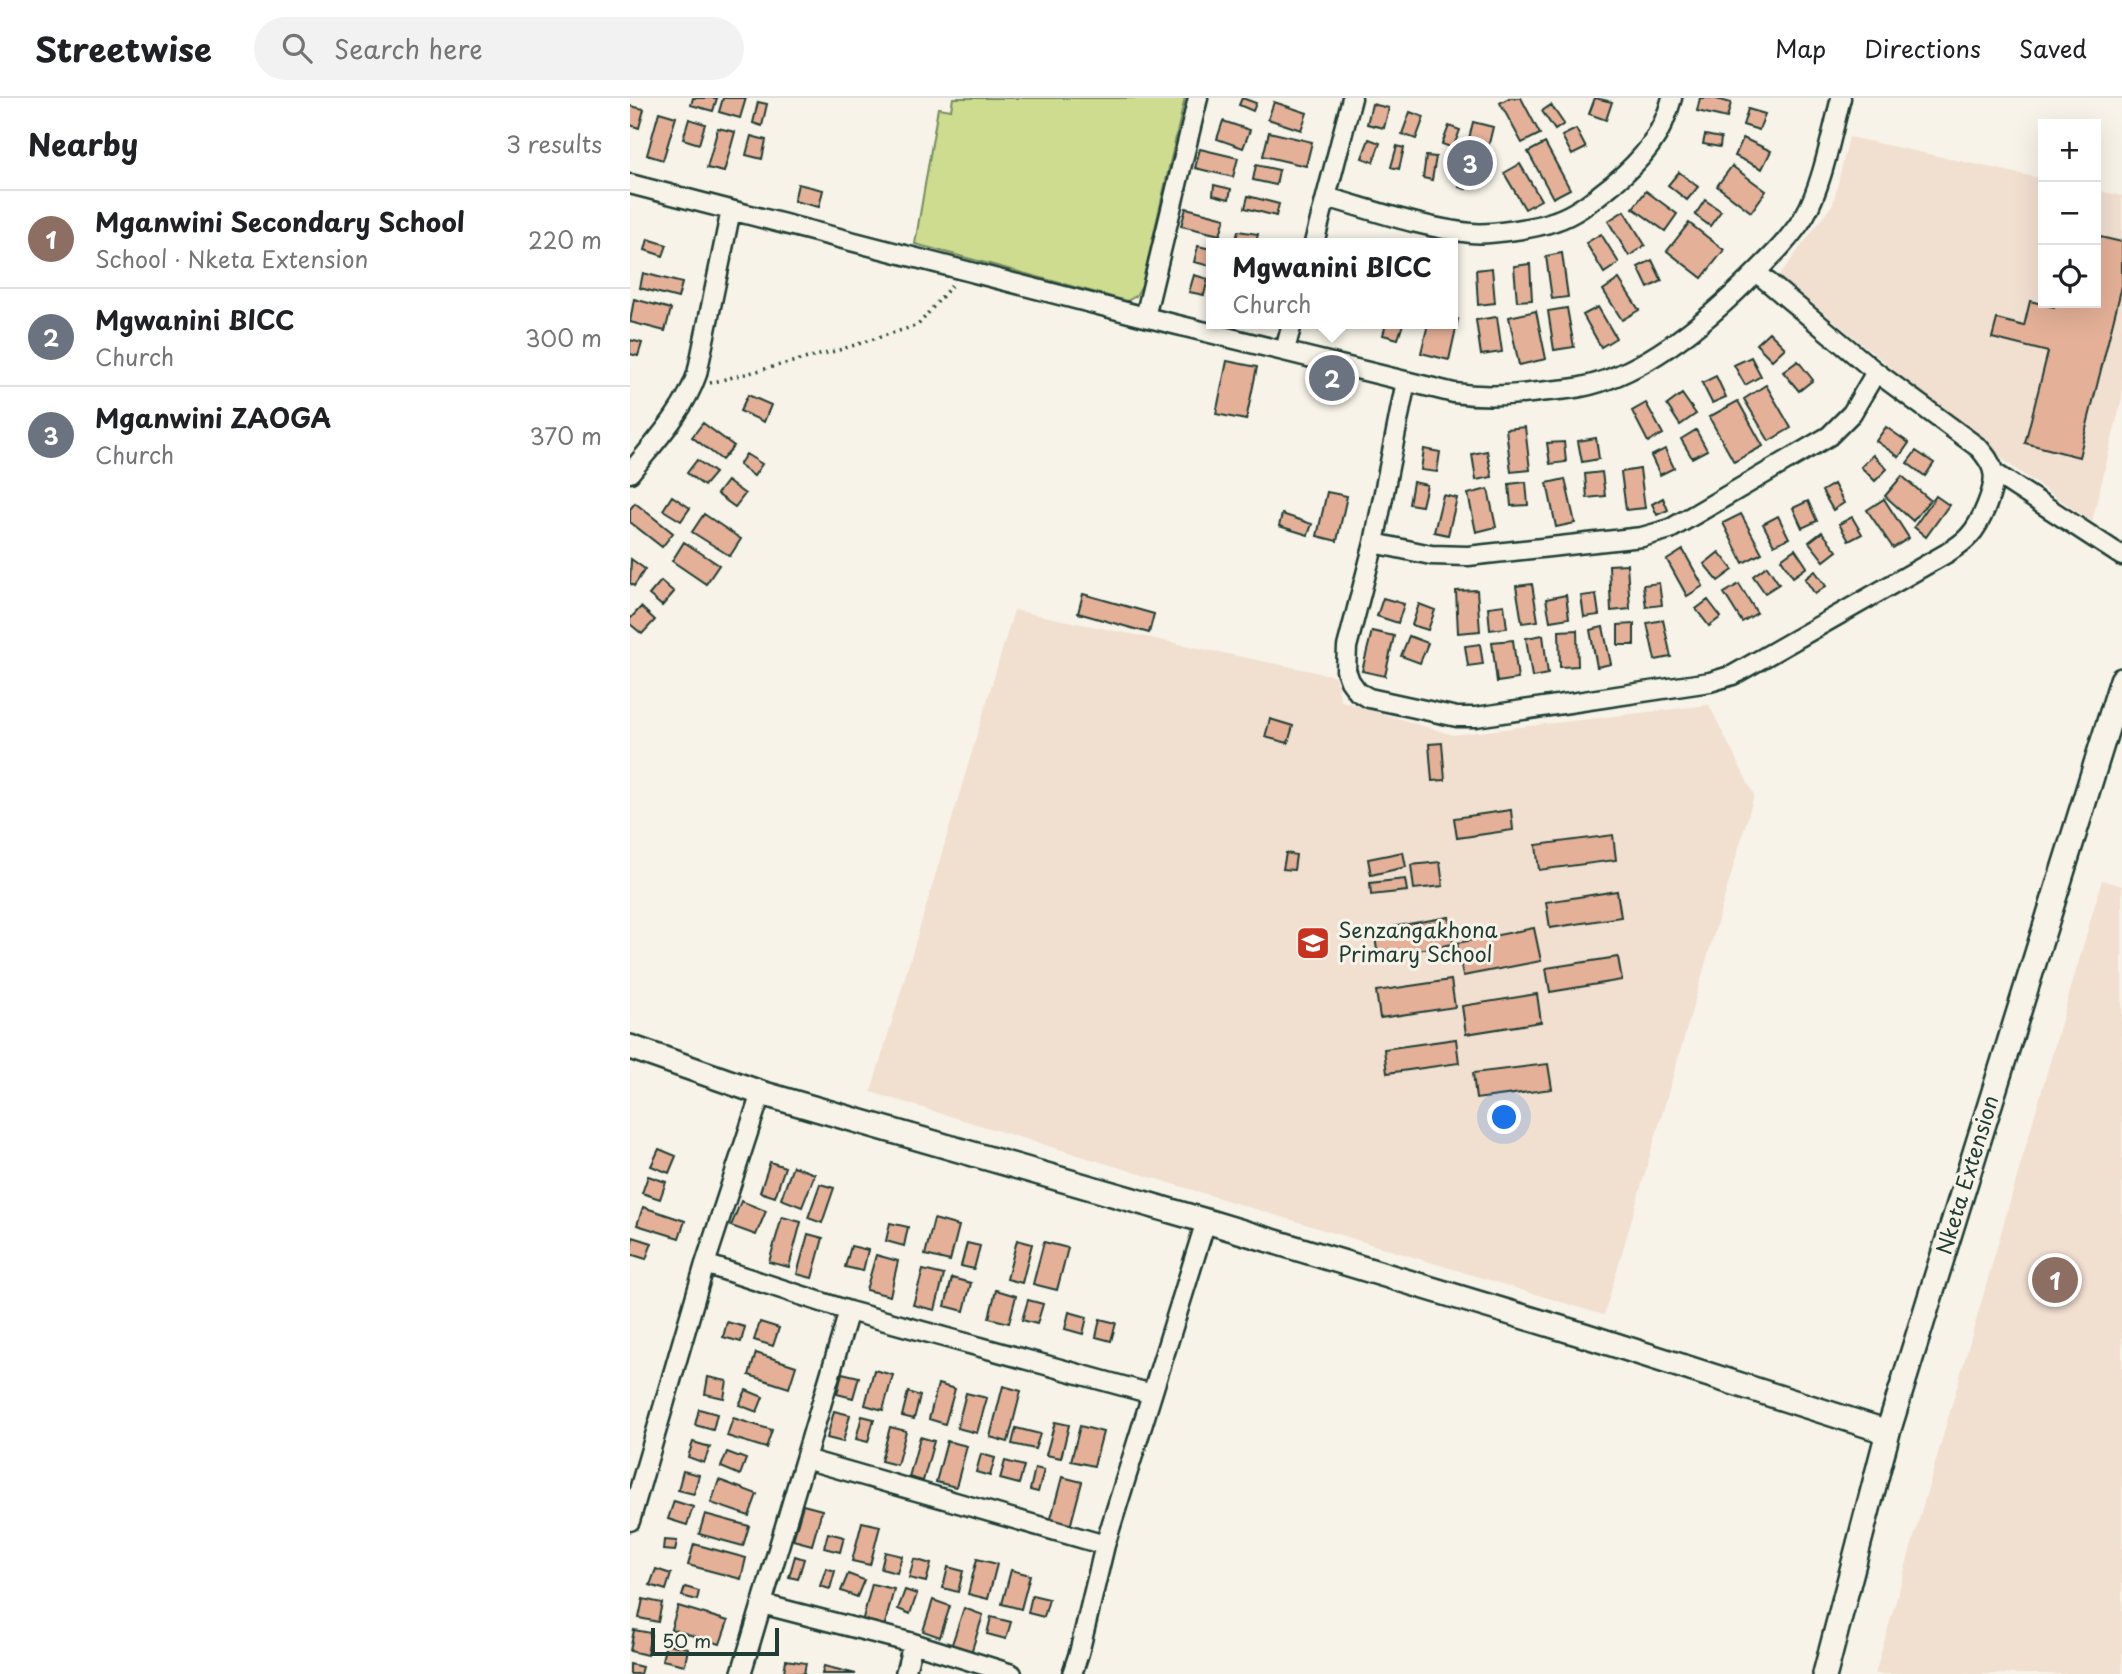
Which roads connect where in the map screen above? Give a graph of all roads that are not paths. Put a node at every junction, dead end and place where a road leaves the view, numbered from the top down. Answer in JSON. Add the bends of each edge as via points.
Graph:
{"nodes":[{"id":1,"x":1198,"y":98,"type":"edge"},
{"id":2,"x":1352,"y":98,"type":"edge"},
{"id":3,"x":1672,"y":98,"type":"edge"},
{"id":4,"x":1841,"y":98,"type":"edge"},
{"id":5,"x":630,"y":184,"type":"edge"},
{"id":6,"x":1326,"y":197,"type":"junction"},
{"id":7,"x":731,"y":210,"type":"junction"},
{"id":8,"x":1315,"y":238,"type":"edge"},
{"id":9,"x":1756,"y":272,"type":"junction"},
{"id":10,"x":1145,"y":317,"type":"junction"},
{"id":11,"x":1291,"y":329,"type":"edge"},
{"id":12,"x":1285,"y":351,"type":"junction"},
{"id":13,"x":1877,"y":372,"type":"junction"},
{"id":14,"x":1406,"y":382,"type":"junction"},
{"id":15,"x":1993,"y":472,"type":"junction"},
{"id":16,"x":630,"y":473,"type":"edge"},
{"id":17,"x":1374,"y":543,"type":"junction"},
{"id":18,"x":2122,"y":556,"type":"edge"},
{"id":19,"x":2122,"y":680,"type":"edge"},
{"id":20,"x":630,"y":1046,"type":"edge"},
{"id":21,"x":761,"y":1093,"type":"junction"},
{"id":22,"x":1206,"y":1221,"type":"junction"},
{"id":23,"x":705,"y":1264,"type":"junction"},
{"id":24,"x":849,"y":1311,"type":"junction"},
{"id":25,"x":1152,"y":1394,"type":"junction"},
{"id":26,"x":1888,"y":1432,"type":"junction"},
{"id":27,"x":805,"y":1459,"type":"junction"},
{"id":28,"x":630,"y":1521,"type":"edge"},
{"id":29,"x":1105,"y":1545,"type":"junction"},
{"id":30,"x":762,"y":1604,"type":"junction"},
{"id":31,"x":913,"y":1643,"type":"junction"},
{"id":32,"x":741,"y":1674,"type":"edge"},
{"id":33,"x":905,"y":1674,"type":"edge"},
{"id":34,"x":1012,"y":1674,"type":"edge"},
{"id":35,"x":1072,"y":1674,"type":"edge"},
{"id":36,"x":1825,"y":1674,"type":"edge"}],
"edges":[{"from":1,"to":10,"type":"street"},
{"from":2,"to":6,"type":"street"},
{"from":3,"to":6,"type":"street","via":[[1648,150],[1588,204],[1556,221],[1474,234]]},
{"from":4,"to":9,"type":"street","via":[[1806,213]]},
{"from":5,"to":7,"type":"street"},
{"from":6,"to":8,"type":"street"},
{"from":7,"to":10,"type":"street"},
{"from":7,"to":16,"type":"street","via":[[692,388]]},
{"from":9,"to":13,"type":"street"},
{"from":9,"to":14,"type":"street","via":[[1697,328],[1605,380],[1499,397]]},
{"from":10,"to":12,"type":"street"},
{"from":11,"to":12,"type":"street"},
{"from":12,"to":14,"type":"street"},
{"from":13,"to":15,"type":"street","via":[[1979,448]]},
{"from":13,"to":17,"type":"street","via":[[1852,413],[1829,436],[1659,533],[1468,556],[1431,555]]},
{"from":14,"to":17,"type":"street"},
{"from":15,"to":17,"type":"street","via":[[1989,499],[1962,543],[1749,668],[1710,682],[1476,717],[1369,698],[1350,681],[1347,648]]},
{"from":15,"to":18,"type":"street"},
{"from":19,"to":26,"type":"street","name":"Nketa Extension"},
{"from":20,"to":21,"type":"street"},
{"from":21,"to":22,"type":"street"},
{"from":21,"to":23,"type":"street"},
{"from":22,"to":25,"type":"street"},
{"from":22,"to":26,"type":"street"},
{"from":23,"to":24,"type":"street"},
{"from":23,"to":28,"type":"street"},
{"from":24,"to":25,"type":"street"},
{"from":24,"to":27,"type":"street"},
{"from":25,"to":29,"type":"street"},
{"from":26,"to":36,"type":"street","name":"Nketa Extension"},
{"from":27,"to":29,"type":"street"},
{"from":27,"to":30,"type":"street"},
{"from":29,"to":35,"type":"street"},
{"from":30,"to":31,"type":"street"},
{"from":30,"to":32,"type":"street"},
{"from":31,"to":33,"type":"street"},
{"from":31,"to":34,"type":"street"}]}
